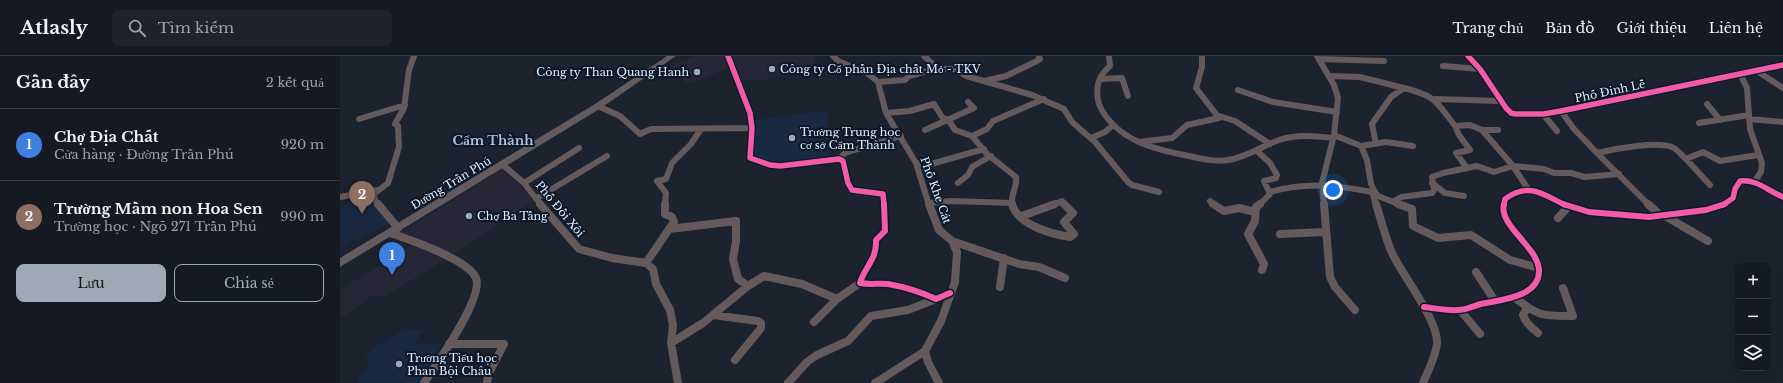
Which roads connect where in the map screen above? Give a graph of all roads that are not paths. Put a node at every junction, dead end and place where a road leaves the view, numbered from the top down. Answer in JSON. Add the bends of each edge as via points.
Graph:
{"nodes":[{"id":1,"x":414,"y":56,"type":"edge"},
{"id":2,"x":672,"y":56,"type":"edge"},
{"id":3,"x":728,"y":56,"type":"edge"},
{"id":4,"x":833,"y":56,"type":"edge"},
{"id":5,"x":924,"y":56,"type":"edge"},
{"id":6,"x":1109,"y":56,"type":"edge"},
{"id":7,"x":1202,"y":56,"type":"edge"},
{"id":8,"x":1468,"y":56,"type":"edge"},
{"id":9,"x":1041,"y":57,"type":"edge"},
{"id":10,"x":1318,"y":57,"type":"edge"},
{"id":11,"x":1355,"y":58,"type":"edge"},
{"id":12,"x":1384,"y":61,"type":"dead end"},
{"id":13,"x":1783,"y":65,"type":"edge"},
{"id":14,"x":1443,"y":66,"type":"dead end"},
{"id":15,"x":938,"y":68,"type":"junction"},
{"id":16,"x":1480,"y":69,"type":"junction"},
{"id":17,"x":1757,"y":71,"type":"junction"},
{"id":18,"x":1740,"y":74,"type":"junction"},
{"id":19,"x":1329,"y":76,"type":"junction"},
{"id":20,"x":1100,"y":79,"type":"junction"},
{"id":21,"x":984,"y":81,"type":"junction"},
{"id":22,"x":878,"y":82,"type":"junction"},
{"id":23,"x":1408,"y":88,"type":"junction"},
{"id":24,"x":1783,"y":88,"type":"edge"},
{"id":25,"x":1238,"y":90,"type":"dead end"},
{"id":26,"x":1128,"y":96,"type":"dead end"},
{"id":27,"x":1044,"y":99,"type":"junction"},
{"id":28,"x":1435,"y":99,"type":"junction"},
{"id":29,"x":1499,"y":101,"type":"junction"},
{"id":30,"x":968,"y":102,"type":"dead end"},
{"id":31,"x":1708,"y":104,"type":"dead end"},
{"id":32,"x":405,"y":105,"type":"junction"},
{"id":33,"x":598,"y":106,"type":"junction"},
{"id":34,"x":1561,"y":111,"type":"junction"},
{"id":35,"x":1337,"y":112,"type":"junction"},
{"id":36,"x":886,"y":113,"type":"junction"},
{"id":37,"x":1543,"y":114,"type":"junction"},
{"id":38,"x":1219,"y":116,"type":"junction"},
{"id":39,"x":1749,"y":117,"type":"junction"},
{"id":40,"x":359,"y":119,"type":"dead end"},
{"id":41,"x":947,"y":120,"type":"junction"},
{"id":42,"x":1720,"y":120,"type":"junction"},
{"id":43,"x":1783,"y":122,"type":"edge"},
{"id":44,"x":1698,"y":123,"type":"dead end"},
{"id":45,"x":1112,"y":126,"type":"junction"},
{"id":46,"x":1456,"y":126,"type":"junction"},
{"id":47,"x":752,"y":128,"type":"junction"},
{"id":48,"x":701,"y":129,"type":"junction"},
{"id":49,"x":926,"y":130,"type":"dead end"},
{"id":50,"x":1482,"y":130,"type":"junction"},
{"id":51,"x":1498,"y":130,"type":"dead end"},
{"id":52,"x":1557,"y":131,"type":"dead end"},
{"id":53,"x":901,"y":136,"type":"junction"},
{"id":54,"x":972,"y":136,"type":"junction"},
{"id":55,"x":1334,"y":137,"type":"junction"},
{"id":56,"x":1091,"y":138,"type":"junction"},
{"id":57,"x":1139,"y":142,"type":"junction"},
{"id":58,"x":1270,"y":144,"type":"junction"},
{"id":59,"x":1376,"y":144,"type":"junction"},
{"id":60,"x":1361,"y":146,"type":"junction"},
{"id":61,"x":1413,"y":146,"type":"dead end"},
{"id":62,"x":579,"y":148,"type":"dead end"},
{"id":63,"x":984,"y":149,"type":"junction"},
{"id":64,"x":1257,"y":151,"type":"junction"},
{"id":65,"x":1597,"y":153,"type":"junction"},
{"id":66,"x":1758,"y":155,"type":"junction"},
{"id":67,"x":607,"y":156,"type":"dead end"},
{"id":68,"x":991,"y":156,"type":"junction"},
{"id":69,"x":839,"y":159,"type":"junction"},
{"id":70,"x":1686,"y":159,"type":"junction"},
{"id":71,"x":916,"y":163,"type":"junction"},
{"id":72,"x":503,"y":165,"type":"junction"},
{"id":73,"x":1513,"y":166,"type":"junction"},
{"id":74,"x":1467,"y":168,"type":"junction"},
{"id":75,"x":1619,"y":174,"type":"junction"},
{"id":76,"x":1755,"y":181,"type":"junction"},
{"id":77,"x":524,"y":183,"type":"junction"},
{"id":78,"x":1322,"y":183,"type":"junction"},
{"id":79,"x":1432,"y":183,"type":"junction"},
{"id":80,"x":958,"y":184,"type":"dead end"},
{"id":81,"x":1710,"y":185,"type":"dead end"},
{"id":82,"x":1371,"y":189,"type":"junction"},
{"id":83,"x":1528,"y":189,"type":"junction"},
{"id":84,"x":378,"y":190,"type":"junction"},
{"id":85,"x":1159,"y":192,"type":"dead end"},
{"id":86,"x":1270,"y":192,"type":"junction"},
{"id":87,"x":1464,"y":196,"type":"dead end"},
{"id":88,"x":340,"y":197,"type":"edge"},
{"id":89,"x":1783,"y":197,"type":"edge"},
{"id":90,"x":537,"y":198,"type":"junction"},
{"id":91,"x":1210,"y":201,"type":"dead end"},
{"id":92,"x":1394,"y":201,"type":"junction"},
{"id":93,"x":929,"y":203,"type":"junction"},
{"id":94,"x":1012,"y":203,"type":"junction"},
{"id":95,"x":1569,"y":206,"type":"junction"},
{"id":96,"x":1255,"y":212,"type":"junction"},
{"id":97,"x":1022,"y":216,"type":"junction"},
{"id":98,"x":1663,"y":216,"type":"junction"},
{"id":99,"x":1558,"y":218,"type":"dead end"},
{"id":100,"x":669,"y":229,"type":"junction"},
{"id":101,"x":394,"y":230,"type":"junction"},
{"id":102,"x":1326,"y":232,"type":"junction"},
{"id":103,"x":1280,"y":234,"type":"dead end"},
{"id":104,"x":952,"y":241,"type":"junction"},
{"id":105,"x":1708,"y":241,"type":"dead end"},
{"id":106,"x":968,"y":245,"type":"junction"},
{"id":107,"x":957,"y":252,"type":"junction"},
{"id":108,"x":1004,"y":258,"type":"junction"},
{"id":109,"x":340,"y":262,"type":"edge"},
{"id":110,"x":646,"y":263,"type":"junction"},
{"id":111,"x":1539,"y":268,"type":"junction"},
{"id":112,"x":1262,"y":270,"type":"dead end"},
{"id":113,"x":1476,"y":272,"type":"dead end"},
{"id":114,"x":1065,"y":278,"type":"dead end"},
{"id":115,"x":860,"y":283,"type":"junction"},
{"id":116,"x":748,"y":286,"type":"junction"},
{"id":117,"x":1000,"y":287,"type":"dead end"},
{"id":118,"x":1563,"y":288,"type":"dead end"},
{"id":119,"x":950,"y":292,"type":"junction"},
{"id":120,"x":1515,"y":298,"type":"junction"},
{"id":121,"x":936,"y":299,"type":"junction"},
{"id":122,"x":837,"y":300,"type":"junction"},
{"id":123,"x":1495,"y":301,"type":"junction"},
{"id":124,"x":1424,"y":307,"type":"junction"},
{"id":125,"x":1527,"y":308,"type":"junction"},
{"id":126,"x":1355,"y":310,"type":"dead end"},
{"id":127,"x":1460,"y":310,"type":"junction"},
{"id":128,"x":713,"y":315,"type":"junction"},
{"id":129,"x":814,"y":322,"type":"dead end"},
{"id":130,"x":1538,"y":333,"type":"dead end"},
{"id":131,"x":1480,"y":334,"type":"dead end"},
{"id":132,"x":671,"y":343,"type":"junction"},
{"id":133,"x":448,"y":344,"type":"junction"},
{"id":134,"x":925,"y":351,"type":"junction"},
{"id":135,"x":735,"y":360,"type":"dead end"},
{"id":136,"x":424,"y":383,"type":"edge"},
{"id":137,"x":487,"y":383,"type":"edge"},
{"id":138,"x":678,"y":383,"type":"edge"},
{"id":139,"x":788,"y":383,"type":"edge"},
{"id":140,"x":875,"y":383,"type":"edge"},
{"id":141,"x":939,"y":383,"type":"edge"},
{"id":142,"x":1423,"y":383,"type":"edge"}],
"edges":[{"from":1,"to":32,"type":"street","via":[[408,70]]},
{"from":2,"to":33,"type":"main road","name":"Đường Trần Phú"},
{"from":3,"to":47,"type":"street","via":[[748,108]]},
{"from":4,"to":22,"type":"street","via":[[838,61],[867,73]]},
{"from":5,"to":15,"type":"street"},
{"from":6,"to":20,"type":"street","via":[[1110,66]]},
{"from":7,"to":38,"type":"street","via":[[1202,67],[1196,88]]},
{"from":8,"to":16,"type":"street","name":"Phố Đinh Lễ"},
{"from":9,"to":21,"type":"street","via":[[1006,76]]},
{"from":10,"to":11,"type":"street"},
{"from":10,"to":19,"type":"street"},
{"from":11,"to":12,"type":"street"},
{"from":13,"to":17,"type":"street","name":"Phố Đinh Lễ"},
{"from":14,"to":16,"type":"street"},
{"from":15,"to":21,"type":"street","via":[[955,69],[966,76]]},
{"from":15,"to":22,"type":"street","via":[[909,76],[905,80]]},
{"from":16,"to":29,"type":"street","name":"Phố Đinh Lễ"},
{"from":17,"to":18,"type":"street","name":"Phố Đinh Lễ"},
{"from":17,"to":24,"type":"street"},
{"from":18,"to":34,"type":"street","name":"Phố Đinh Lễ"},
{"from":18,"to":39,"type":"street","via":[[1747,88]]},
{"from":19,"to":23,"type":"street","via":[[1360,77]]},
{"from":19,"to":35,"type":"street","via":[[1338,98]]},
{"from":20,"to":26,"type":"street","via":[[1122,78]]},
{"from":20,"to":45,"type":"street","via":[[1098,101],[1103,115]]},
{"from":21,"to":27,"type":"street"},
{"from":22,"to":36,"type":"street","name":"Phố Khe Cát"},
{"from":23,"to":28,"type":"street"},
{"from":23,"to":59,"type":"street","via":[[1391,97],[1372,124]]},
{"from":25,"to":35,"type":"street","via":[[1273,102]]},
{"from":27,"to":54,"type":"street","via":[[993,121],[987,129]]},
{"from":27,"to":56,"type":"street","via":[[1064,109],[1072,122]]},
{"from":28,"to":29,"type":"street"},
{"from":28,"to":46,"type":"street"},
{"from":29,"to":37,"type":"street","name":"Phố Đinh Lễ","via":[[1511,113]]},
{"from":30,"to":41,"type":"street","via":[[974,108]]},
{"from":31,"to":42,"type":"street"},
{"from":32,"to":40,"type":"street"},
{"from":32,"to":84,"type":"street","via":[[395,124],[398,126],[399,147],[388,183]]},
{"from":33,"to":48,"type":"street","via":[[620,116],[640,134],[651,129]]},
{"from":33,"to":72,"type":"main road","name":"Đường Trần Phú"},
{"from":34,"to":37,"type":"street","name":"Phố Đinh Lễ"},
{"from":34,"to":65,"type":"street"},
{"from":35,"to":55,"type":"street"},
{"from":36,"to":41,"type":"street","via":[[910,111],[934,104]]},
{"from":36,"to":53,"type":"street","name":"Phố Khe Cát"},
{"from":37,"to":52,"type":"street"},
{"from":38,"to":57,"type":"street","via":[[1218,119],[1187,125],[1172,138]]},
{"from":38,"to":58,"type":"street","via":[[1235,121]]},
{"from":39,"to":42,"type":"street"},
{"from":39,"to":43,"type":"street"},
{"from":39,"to":66,"type":"street"},
{"from":41,"to":49,"type":"street"},
{"from":41,"to":54,"type":"street","via":[[955,130]]},
{"from":42,"to":44,"type":"street"},
{"from":45,"to":56,"type":"street"},
{"from":45,"to":57,"type":"street"},
{"from":46,"to":50,"type":"street","via":[[1470,125]]},
{"from":46,"to":74,"type":"street","via":[[1470,150],[1456,153]]},
{"from":47,"to":48,"type":"street"},
{"from":47,"to":69,"type":"street","via":[[750,158],[757,161],[780,166]]},
{"from":48,"to":100,"type":"street","via":[[691,144],[672,163],[666,179],[658,181],[666,193],[665,214],[673,218],[674,222]]},
{"from":50,"to":51,"type":"street"},
{"from":50,"to":73,"type":"street"},
{"from":53,"to":69,"type":"street","via":[[845,153]]},
{"from":53,"to":71,"type":"street","name":"Phố Khe Cát"},
{"from":54,"to":63,"type":"street"},
{"from":55,"to":58,"type":"street","via":[[1291,136]]},
{"from":55,"to":60,"type":"street"},
{"from":55,"to":78,"type":"street"},
{"from":56,"to":85,"type":"street","via":[[1128,182]]},
{"from":57,"to":64,"type":"street","via":[[1168,152],[1219,161]]},
{"from":58,"to":64,"type":"street"},
{"from":59,"to":60,"type":"street"},
{"from":59,"to":61,"type":"street","via":[[1386,142]]},
{"from":60,"to":82,"type":"street","via":[[1367,162]]},
{"from":62,"to":77,"type":"street"},
{"from":63,"to":68,"type":"street"},
{"from":63,"to":71,"type":"street","via":[[931,164]]},
{"from":64,"to":86,"type":"street","via":[[1270,163],[1277,175],[1276,178],[1264,181]]},
{"from":65,"to":70,"type":"street","via":[[1631,147],[1671,147]]},
{"from":65,"to":75,"type":"street"},
{"from":66,"to":70,"type":"street","via":[[1720,161],[1703,152]]},
{"from":66,"to":76,"type":"street","via":[[1762,162],[1761,172]]},
{"from":67,"to":90,"type":"street"},
{"from":68,"to":80,"type":"street","via":[[972,167]]},
{"from":68,"to":94,"type":"street","via":[[1017,178]]},
{"from":69,"to":115,"type":"street","via":[[843,161],[845,177],[852,190],[884,196],[885,231],[876,240],[877,252],[862,275]]},
{"from":70,"to":81,"type":"street"},
{"from":71,"to":93,"type":"street","name":"Phố Khe Cát"},
{"from":72,"to":77,"type":"street","name":"Phố Đồi Xôi"},
{"from":72,"to":101,"type":"main road","name":"Đường Trần Phú"},
{"from":73,"to":74,"type":"street","via":[[1494,172],[1477,166]]},
{"from":73,"to":75,"type":"street","via":[[1544,169],[1552,173],[1571,172],[1585,177]]},
{"from":73,"to":83,"type":"street"},
{"from":74,"to":79,"type":"street","via":[[1434,175]]},
{"from":75,"to":98,"type":"street"},
{"from":76,"to":89,"type":"street"},
{"from":76,"to":98,"type":"street","via":[[1740,181],[1733,198],[1716,208]]},
{"from":77,"to":90,"type":"street","name":"Phố Đồi Xôi"},
{"from":78,"to":82,"type":"street"},
{"from":78,"to":86,"type":"street","via":[[1301,184]]},
{"from":78,"to":102,"type":"street"},
{"from":79,"to":87,"type":"street","via":[[1445,193]]},
{"from":79,"to":92,"type":"street","via":[[1432,193],[1401,196]]},
{"from":82,"to":92,"type":"street","via":[[1378,196]]},
{"from":82,"to":124,"type":"street","via":[[1392,252]]},
{"from":83,"to":95,"type":"street"},
{"from":83,"to":111,"type":"street","via":[[1509,195],[1503,202],[1503,210],[1511,226],[1532,252]]},
{"from":84,"to":88,"type":"street"},
{"from":84,"to":101,"type":"street","via":[[374,194],[375,200]]},
{"from":86,"to":96,"type":"street","via":[[1256,207]]},
{"from":90,"to":110,"type":"street","name":"Phố Đồi Xôi","via":[[579,248],[612,258]]},
{"from":91,"to":96,"type":"street","via":[[1219,209],[1239,208]]},
{"from":92,"to":111,"type":"street","via":[[1412,209],[1412,225],[1428,234],[1439,238],[1471,235],[1510,260]]},
{"from":93,"to":94,"type":"street"},
{"from":93,"to":104,"type":"street","name":"Phố Khe Cát","via":[[939,230]]},
{"from":94,"to":97,"type":"street","via":[[1014,210]]},
{"from":95,"to":98,"type":"street","via":[[1586,211],[1646,217]]},
{"from":95,"to":99,"type":"street"},
{"from":96,"to":112,"type":"street","via":[[1255,221],[1248,234],[1264,264]]},
{"from":97,"to":97,"type":"street","via":[[1050,232],[1070,237],[1074,234],[1064,222],[1073,213],[1062,201]]},
{"from":98,"to":105,"type":"street"},
{"from":100,"to":110,"type":"street"},
{"from":100,"to":116,"type":"street","via":[[736,222],[733,258],[738,279]]},
{"from":101,"to":109,"type":"main road","name":"Đường Trần Phú"},
{"from":101,"to":133,"type":"street","via":[[452,259],[476,278],[474,295],[463,320]]},
{"from":102,"to":103,"type":"street"},
{"from":102,"to":126,"type":"street","via":[[1330,277],[1335,287]]},
{"from":104,"to":106,"type":"street"},
{"from":104,"to":107,"type":"street"},
{"from":106,"to":107,"type":"street"},
{"from":106,"to":108,"type":"street"},
{"from":107,"to":119,"type":"street","via":[[957,272]]},
{"from":108,"to":114,"type":"street","via":[[1019,264],[1039,266]]},
{"from":108,"to":117,"type":"street"},
{"from":110,"to":132,"type":"street","via":[[653,269],[656,284],[670,310]]},
{"from":111,"to":120,"type":"street","via":[[1538,278],[1528,290]]},
{"from":113,"to":123,"type":"street"},
{"from":115,"to":121,"type":"street","via":[[887,284],[917,290]]},
{"from":115,"to":122,"type":"street"},
{"from":116,"to":122,"type":"street","via":[[758,278],[768,276],[802,284]]},
{"from":116,"to":128,"type":"street"},
{"from":118,"to":125,"type":"street","via":[[1573,316],[1546,316]]},
{"from":119,"to":121,"type":"street"},
{"from":119,"to":134,"type":"street","via":[[941,321]]},
{"from":120,"to":123,"type":"street"},
{"from":120,"to":125,"type":"street"},
{"from":121,"to":139,"type":"street","via":[[908,310],[871,316],[848,341],[817,355]]},
{"from":122,"to":129,"type":"street"},
{"from":123,"to":127,"type":"street"},
{"from":124,"to":127,"type":"street"},
{"from":124,"to":142,"type":"street","via":[[1430,317],[1437,341]]},
{"from":125,"to":130,"type":"street","via":[[1523,315],[1524,320]]},
{"from":127,"to":131,"type":"street"},
{"from":128,"to":132,"type":"street"},
{"from":128,"to":135,"type":"street","via":[[761,323],[761,328]]},
{"from":132,"to":138,"type":"street"},
{"from":133,"to":136,"type":"street"},
{"from":133,"to":137,"type":"street","via":[[504,344],[488,375]]},
{"from":134,"to":140,"type":"street"},
{"from":134,"to":141,"type":"street"}]}
